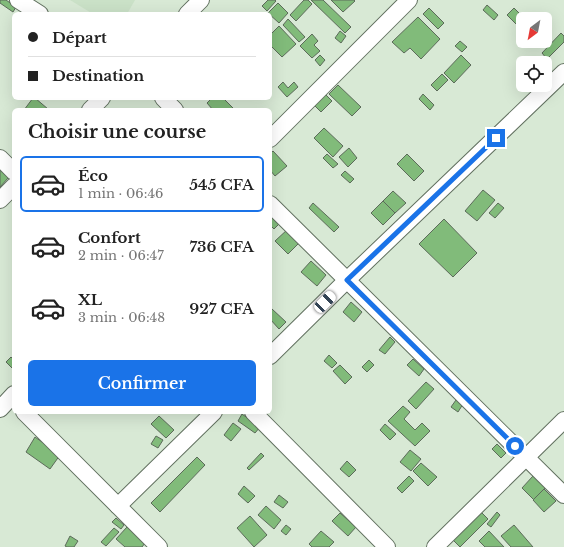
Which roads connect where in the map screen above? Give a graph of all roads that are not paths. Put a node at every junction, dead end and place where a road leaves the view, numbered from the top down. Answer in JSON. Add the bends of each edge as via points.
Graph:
{"nodes":[{"id":1,"x":18,"y":0,"type":"edge"},
{"id":2,"x":201,"y":0,"type":"edge"},
{"id":3,"x":409,"y":0,"type":"edge"},
{"id":4,"x":37,"y":12,"type":"edge"},
{"id":5,"x":189,"y":12,"type":"edge"},
{"id":6,"x":564,"y":72,"type":"edge"},
{"id":7,"x":100,"y":100,"type":"edge"},
{"id":8,"x":165,"y":100,"type":"edge"},
{"id":9,"x":92,"y":108,"type":"edge"},
{"id":10,"x":173,"y":108,"type":"edge"},
{"id":11,"x":272,"y":137,"type":"edge"},
{"id":12,"x":0,"y":158,"type":"edge"},
{"id":13,"x":12,"y":170,"type":"edge"},
{"id":14,"x":12,"y":188,"type":"edge"},
{"id":15,"x":0,"y":200,"type":"edge"},
{"id":16,"x":272,"y":206,"type":"edge"},
{"id":17,"x":347,"y":280,"type":"junction"},
{"id":18,"x":272,"y":354,"type":"edge"},
{"id":19,"x":26,"y":414,"type":"edge"},
{"id":20,"x":212,"y":414,"type":"edge"},
{"id":21,"x":255,"y":414,"type":"edge"},
{"id":22,"x":564,"y":420,"type":"edge"},
{"id":23,"x":526,"y":457,"type":"junction"},
{"id":24,"x":564,"y":495,"type":"edge"},
{"id":25,"x":118,"y":506,"type":"junction"},
{"id":26,"x":159,"y":547,"type":"edge"},
{"id":27,"x":387,"y":547,"type":"edge"},
{"id":28,"x":435,"y":547,"type":"edge"}],
"edges":[{"from":1,"to":4,"type":"street"},
{"from":2,"to":5,"type":"street"},
{"from":3,"to":11,"type":"street"},
{"from":6,"to":17,"type":"street"},
{"from":7,"to":9,"type":"street"},
{"from":8,"to":10,"type":"street"},
{"from":12,"to":13,"type":"street"},
{"from":14,"to":15,"type":"street"},
{"from":16,"to":17,"type":"street"},
{"from":17,"to":18,"type":"street"},
{"from":17,"to":23,"type":"street"},
{"from":19,"to":25,"type":"street"},
{"from":20,"to":25,"type":"street"},
{"from":21,"to":27,"type":"street"},
{"from":22,"to":23,"type":"street"},
{"from":23,"to":24,"type":"street"},
{"from":23,"to":28,"type":"street"},
{"from":25,"to":26,"type":"street"}]}
